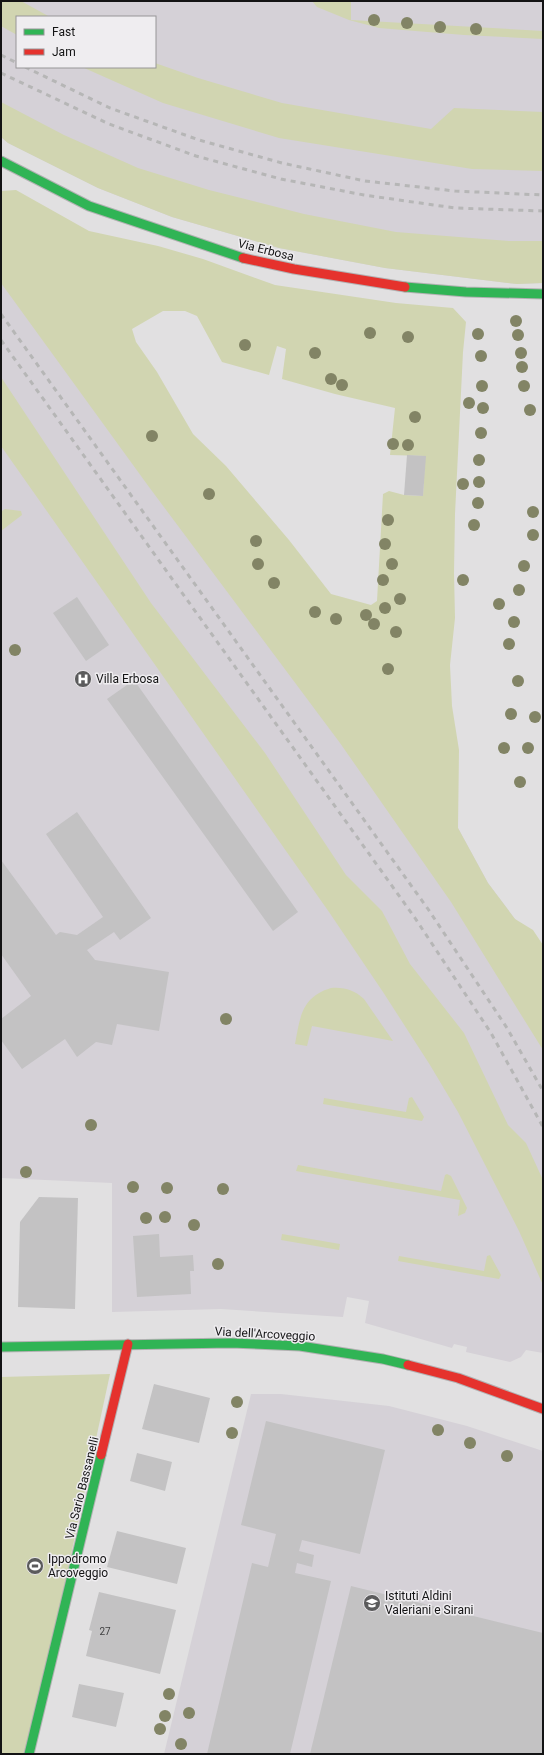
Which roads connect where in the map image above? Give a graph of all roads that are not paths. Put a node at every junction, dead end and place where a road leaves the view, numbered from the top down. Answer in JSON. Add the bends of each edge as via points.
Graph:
{"nodes":[{"id":1,"x":1,"y":161,"type":"edge"},
{"id":2,"x":543,"y":294,"type":"edge"},
{"id":3,"x":128,"y":1344,"type":"junction"},
{"id":4,"x":1,"y":1347,"type":"edge"},
{"id":5,"x":543,"y":1409,"type":"edge"},
{"id":6,"x":29,"y":1754,"type":"edge"}],
"edges":[{"from":1,"to":2,"type":"street","name":"Via Erbosa","via":[[89,206],[247,259],[414,289]]},
{"from":3,"to":4,"type":"street","name":"Via dell'Arcoveggio"},
{"from":3,"to":5,"type":"street","name":"Via dell'Arcoveggio","via":[[271,1344],[350,1353],[458,1378]]},
{"from":3,"to":6,"type":"street","name":"Via Sario Bassanelli"}]}
